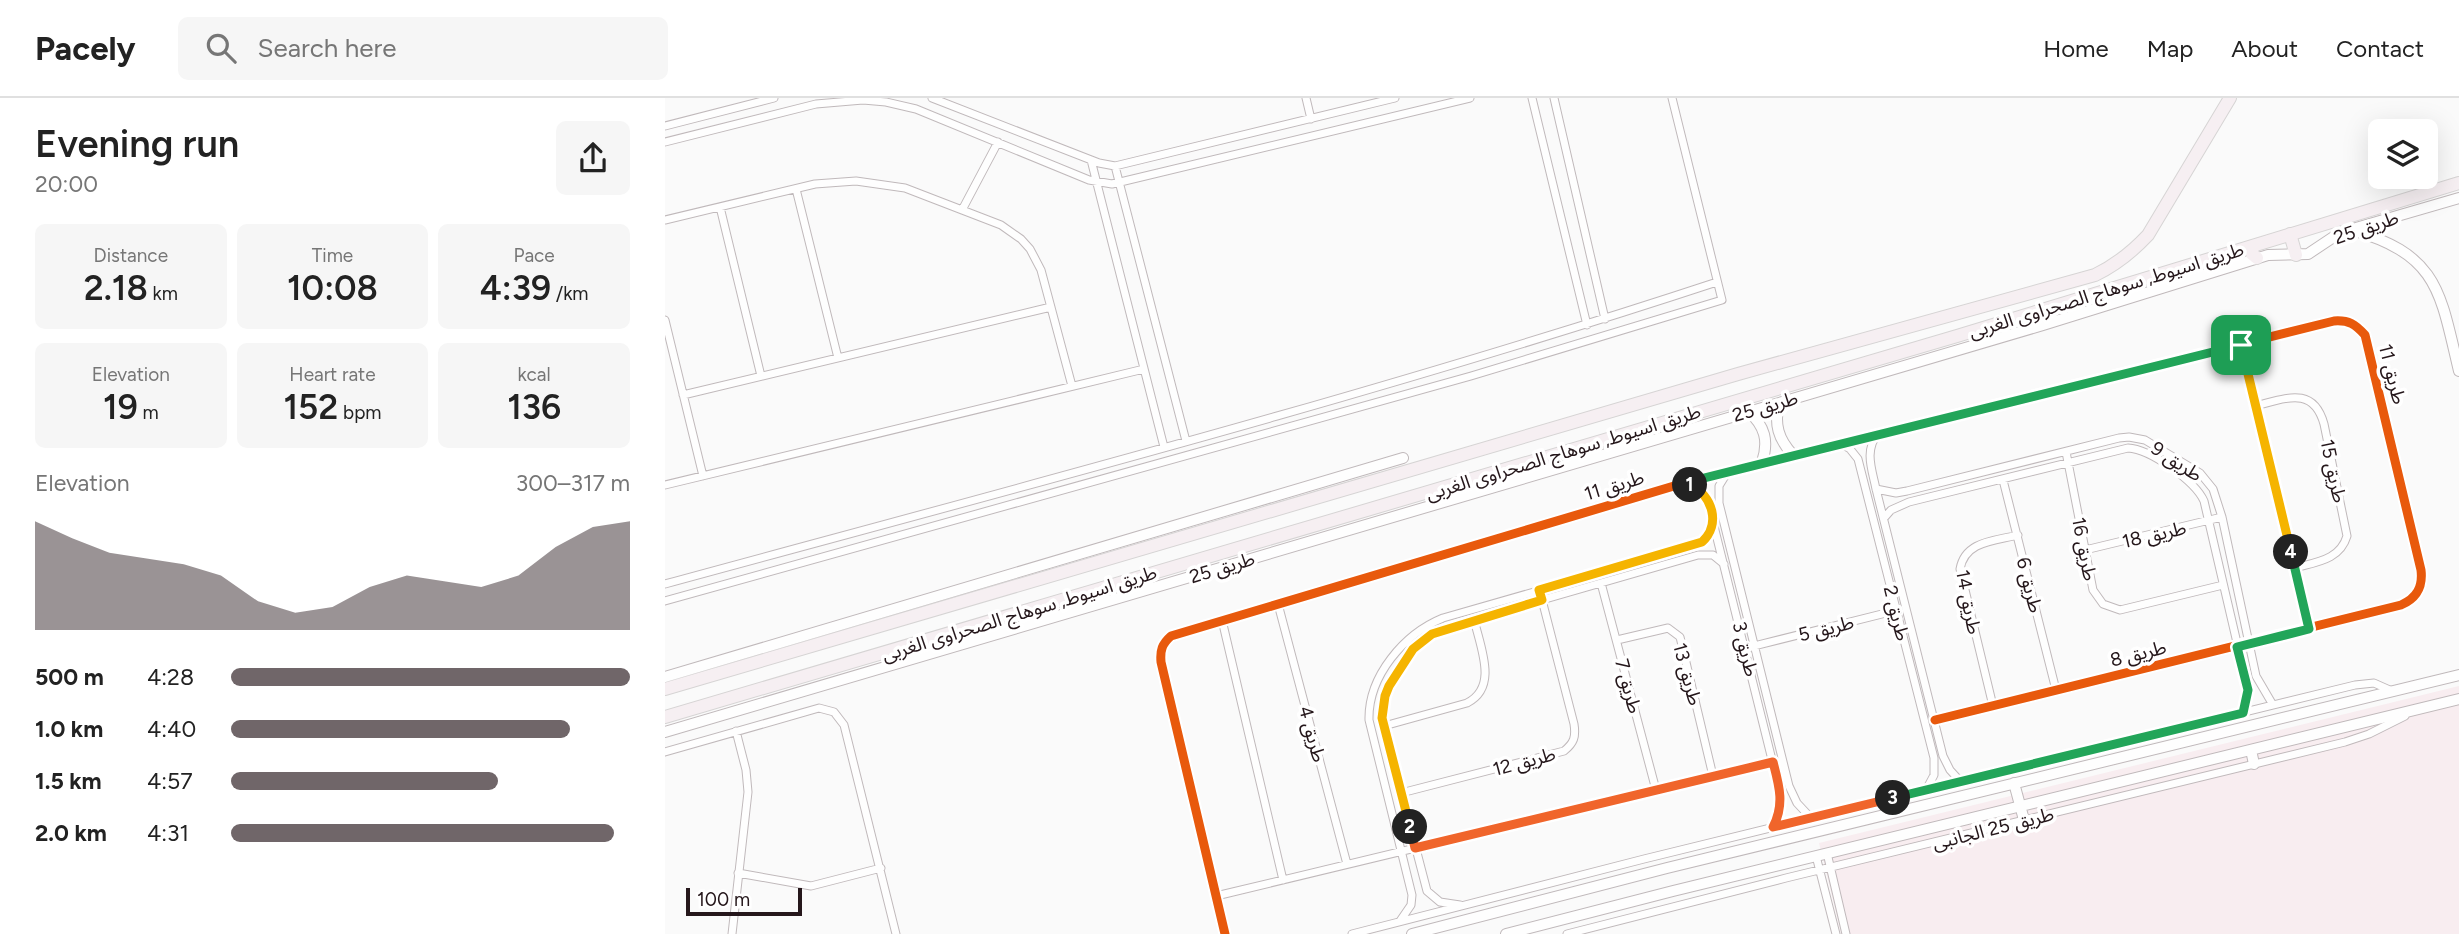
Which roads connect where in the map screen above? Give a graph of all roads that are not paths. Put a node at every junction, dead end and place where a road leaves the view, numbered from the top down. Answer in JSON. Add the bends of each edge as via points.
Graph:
{"nodes":[{"id":1,"x":774,"y":98,"type":"edge"},
{"id":2,"x":932,"y":98,"type":"edge"},
{"id":3,"x":1306,"y":98,"type":"edge"},
{"id":4,"x":1395,"y":98,"type":"edge"},
{"id":5,"x":1470,"y":98,"type":"edge"},
{"id":6,"x":1532,"y":98,"type":"edge"},
{"id":7,"x":1554,"y":98,"type":"edge"},
{"id":8,"x":1672,"y":98,"type":"edge"},
{"id":9,"x":2230,"y":98,"type":"edge"},
{"id":10,"x":864,"y":99,"type":"edge"},
{"id":11,"x":886,"y":100,"type":"edge"},
{"id":12,"x":1311,"y":119,"type":"junction"},
{"id":13,"x":665,"y":126,"type":"edge"},
{"id":14,"x":665,"y":142,"type":"edge"},
{"id":15,"x":998,"y":142,"type":"junction"},
{"id":16,"x":1091,"y":160,"type":"junction"},
{"id":17,"x":1115,"y":166,"type":"junction"},
{"id":18,"x":1097,"y":182,"type":"junction"},
{"id":19,"x":1119,"y":183,"type":"junction"},
{"id":20,"x":2459,"y":183,"type":"edge"},
{"id":21,"x":796,"y":189,"type":"junction"},
{"id":22,"x":2459,"y":198,"type":"edge"},
{"id":23,"x":720,"y":207,"type":"junction"},
{"id":24,"x":962,"y":210,"type":"junction"},
{"id":25,"x":665,"y":220,"type":"edge"},
{"id":26,"x":2349,"y":230,"type":"junction"},
{"id":27,"x":2290,"y":234,"type":"junction"},
{"id":28,"x":2255,"y":252,"type":"junction"},
{"id":29,"x":2296,"y":255,"type":"junction"},
{"id":30,"x":1717,"y":282,"type":"junction"},
{"id":31,"x":1051,"y":307,"type":"junction"},
{"id":32,"x":1605,"y":319,"type":"junction"},
{"id":33,"x":665,"y":320,"type":"edge"},
{"id":34,"x":1587,"y":325,"type":"junction"},
{"id":35,"x":2241,"y":345,"type":"junction"},
{"id":36,"x":838,"y":358,"type":"junction"},
{"id":37,"x":1144,"y":369,"type":"junction"},
{"id":38,"x":2459,"y":371,"type":"edge"},
{"id":39,"x":761,"y":376,"type":"junction"},
{"id":40,"x":1072,"y":386,"type":"junction"},
{"id":41,"x":683,"y":395,"type":"junction"},
{"id":42,"x":1779,"y":403,"type":"junction"},
{"id":43,"x":2255,"y":406,"type":"junction"},
{"id":44,"x":1748,"y":411,"type":"junction"},
{"id":45,"x":1878,"y":433,"type":"junction"},
{"id":46,"x":1186,"y":441,"type":"junction"},
{"id":47,"x":1839,"y":443,"type":"junction"},
{"id":48,"x":1164,"y":447,"type":"junction"},
{"id":49,"x":2177,"y":447,"type":"dead end"},
{"id":50,"x":2066,"y":452,"type":"junction"},
{"id":51,"x":1793,"y":454,"type":"junction"},
{"id":52,"x":2171,"y":455,"type":"junction"},
{"id":53,"x":1762,"y":462,"type":"junction"},
{"id":54,"x":1405,"y":464,"type":"junction"},
{"id":55,"x":2068,"y":464,"type":"junction"},
{"id":56,"x":1728,"y":471,"type":"junction"},
{"id":57,"x":703,"y":475,"type":"junction"},
{"id":58,"x":2003,"y":480,"type":"junction"},
{"id":59,"x":1684,"y":483,"type":"junction"},
{"id":60,"x":665,"y":485,"type":"edge"},
{"id":61,"x":1876,"y":489,"type":"junction"},
{"id":62,"x":2222,"y":517,"type":"junction"},
{"id":63,"x":1884,"y":518,"type":"junction"},
{"id":64,"x":2209,"y":521,"type":"junction"},
{"id":65,"x":1714,"y":523,"type":"junction"},
{"id":66,"x":2018,"y":536,"type":"junction"},
{"id":67,"x":2085,"y":550,"type":"junction"},
{"id":68,"x":1724,"y":564,"type":"junction"},
{"id":69,"x":2295,"y":569,"type":"junction"},
{"id":70,"x":1601,"y":583,"type":"junction"},
{"id":71,"x":665,"y":584,"type":"edge"},
{"id":72,"x":2223,"y":585,"type":"junction"},
{"id":73,"x":1539,"y":590,"type":"junction"},
{"id":74,"x":665,"y":600,"type":"edge"},
{"id":75,"x":1542,"y":600,"type":"junction"},
{"id":76,"x":1279,"y":604,"type":"junction"},
{"id":77,"x":1905,"y":608,"type":"junction"},
{"id":78,"x":1896,"y":610,"type":"junction"},
{"id":79,"x":2350,"y":618,"type":"joint"},
{"id":80,"x":1474,"y":619,"type":"junction"},
{"id":81,"x":1222,"y":620,"type":"junction"},
{"id":82,"x":1427,"y":625,"type":"junction"},
{"id":83,"x":2309,"y":629,"type":"junction"},
{"id":84,"x":1432,"y":634,"type":"junction"},
{"id":85,"x":1617,"y":640,"type":"junction"},
{"id":86,"x":2249,"y":644,"type":"junction"},
{"id":87,"x":1750,"y":647,"type":"junction"},
{"id":88,"x":2237,"y":647,"type":"junction"},
{"id":89,"x":2459,"y":675,"type":"edge"},
{"id":90,"x":665,"y":677,"type":"edge"},
{"id":91,"x":665,"y":689,"type":"edge"},
{"id":92,"x":2056,"y":690,"type":"junction"},
{"id":93,"x":2392,"y":691,"type":"junction"},
{"id":94,"x":2459,"y":699,"type":"edge"},
{"id":95,"x":2273,"y":705,"type":"junction"},
{"id":96,"x":1993,"y":706,"type":"junction"},
{"id":97,"x":2414,"y":710,"type":"junction"},
{"id":98,"x":2243,"y":713,"type":"junction"},
{"id":99,"x":665,"y":717,"type":"edge"},
{"id":100,"x":1369,"y":720,"type":"junction"},
{"id":101,"x":1935,"y":720,"type":"junction"},
{"id":102,"x":1383,"y":722,"type":"junction"},
{"id":103,"x":736,"y":731,"type":"junction"},
{"id":104,"x":665,"y":732,"type":"edge"},
{"id":105,"x":2251,"y":750,"type":"junction"},
{"id":106,"x":665,"y":752,"type":"edge"},
{"id":107,"x":1773,"y":762,"type":"junction"},
{"id":108,"x":2255,"y":764,"type":"junction"},
{"id":109,"x":1713,"y":776,"type":"junction"},
{"id":110,"x":1961,"y":782,"type":"junction"},
{"id":111,"x":2014,"y":783,"type":"junction"},
{"id":112,"x":1656,"y":790,"type":"junction"},
{"id":113,"x":1926,"y":790,"type":"junction"},
{"id":114,"x":1401,"y":793,"type":"junction"},
{"id":115,"x":1880,"y":801,"type":"junction"},
{"id":116,"x":2020,"y":806,"type":"junction"},
{"id":117,"x":1884,"y":815,"type":"junction"},
{"id":118,"x":1811,"y":818,"type":"junction"},
{"id":119,"x":2024,"y":820,"type":"junction"},
{"id":120,"x":1773,"y":827,"type":"junction"},
{"id":121,"x":1415,"y":848,"type":"junction"},
{"id":122,"x":1402,"y":851,"type":"junction"},
{"id":123,"x":1821,"y":855,"type":"junction"},
{"id":124,"x":1347,"y":864,"type":"junction"},
{"id":125,"x":1830,"y":867,"type":"junction"},
{"id":126,"x":881,"y":868,"type":"junction"},
{"id":127,"x":1667,"y":868,"type":"junction"},
{"id":128,"x":1820,"y":869,"type":"junction"},
{"id":129,"x":738,"y":873,"type":"junction"},
{"id":130,"x":1283,"y":880,"type":"junction"},
{"id":131,"x":1673,"y":891,"type":"junction"},
{"id":132,"x":1216,"y":896,"type":"junction"},
{"id":133,"x":1468,"y":906,"type":"junction"},
{"id":134,"x":1399,"y":922,"type":"junction"},
{"id":135,"x":1550,"y":928,"type":"edge"},
{"id":136,"x":731,"y":934,"type":"edge"},
{"id":137,"x":896,"y":934,"type":"edge"},
{"id":138,"x":1225,"y":934,"type":"edge"},
{"id":139,"x":1352,"y":934,"type":"edge"},
{"id":140,"x":1412,"y":934,"type":"edge"},
{"id":141,"x":1506,"y":934,"type":"edge"},
{"id":142,"x":1567,"y":934,"type":"edge"},
{"id":143,"x":1836,"y":934,"type":"edge"},
{"id":144,"x":1846,"y":934,"type":"edge"}],
"edges":[{"from":1,"to":13,"type":"street"},
{"from":2,"to":16,"type":"street"},
{"from":3,"to":12,"type":"street"},
{"from":4,"to":12,"type":"street"},
{"from":5,"to":19,"type":"street"},
{"from":6,"to":34,"type":"street"},
{"from":7,"to":32,"type":"street"},
{"from":8,"to":30,"type":"street"},
{"from":9,"to":54,"type":"main road","name":"طريق اسيوط, سوهاج الصحراوى الغربى","via":[[2148,235],[2133,252],[2095,275]]},
{"from":10,"to":11,"type":"street"},
{"from":10,"to":14,"type":"street","via":[[815,104]]},
{"from":11,"to":15,"type":"street"},
{"from":12,"to":17,"type":"street"},
{"from":15,"to":18,"type":"street"},
{"from":15,"to":24,"type":"street"},
{"from":16,"to":17,"type":"street"},
{"from":16,"to":18,"type":"street"},
{"from":17,"to":19,"type":"street"},
{"from":18,"to":19,"type":"street"},
{"from":18,"to":37,"type":"street"},
{"from":19,"to":46,"type":"street"},
{"from":20,"to":27,"type":"main road","name":"طريق اسيوط, سوهاج الصحراوى الغربى"},
{"from":21,"to":23,"type":"street"},
{"from":21,"to":24,"type":"street","via":[[872,182],[914,191]]},
{"from":21,"to":36,"type":"street"},
{"from":22,"to":26,"type":"street","name":"طريق 25"},
{"from":23,"to":25,"type":"street"},
{"from":23,"to":39,"type":"street"},
{"from":24,"to":31,"type":"street","via":[[1001,225],[1021,239],[1036,259]]},
{"from":26,"to":29,"type":"street","name":"طريق 25","via":[[2308,254]]},
{"from":26,"to":38,"type":"street","via":[[2389,242],[2419,264],[2439,295]]},
{"from":27,"to":28,"type":"main road","name":"طريق اسيوط, سوهاج الصحراوى الغربى"},
{"from":27,"to":29,"type":"main road"},
{"from":28,"to":29,"type":"street","name":"طريق 25"},
{"from":28,"to":42,"type":"street","name":"طريق 25","via":[[2209,275]]},
{"from":28,"to":99,"type":"main road","name":"طريق اسيوط, سوهاج الصحراوى الغربى"},
{"from":30,"to":32,"type":"street"},
{"from":30,"to":74,"type":"street","via":[[1722,300],[1471,376]]},
{"from":31,"to":36,"type":"street"},
{"from":31,"to":40,"type":"street"},
{"from":32,"to":34,"type":"street"},
{"from":33,"to":41,"type":"street"},
{"from":34,"to":46,"type":"street"},
{"from":35,"to":43,"type":"street"},
{"from":35,"to":45,"type":"street","name":"طريق 11"},
{"from":35,"to":79,"type":"street","name":"طريق 11","via":[[2346,320],[2365,335],[2422,579],[2409,601]]},
{"from":36,"to":39,"type":"street"},
{"from":37,"to":40,"type":"street"},
{"from":37,"to":48,"type":"street"},
{"from":39,"to":41,"type":"street"},
{"from":40,"to":57,"type":"street"},
{"from":41,"to":57,"type":"street"},
{"from":42,"to":44,"type":"street","name":"طريق 25"},
{"from":42,"to":51,"type":"street","via":[[1779,437]]},
{"from":43,"to":69,"type":"street"},
{"from":43,"to":69,"type":"street","name":"طريق 15","via":[[2303,398],[2313,403],[2324,424],[2347,536],[2338,554]]},
{"from":44,"to":53,"type":"street","via":[[1763,429],[1766,451]]},
{"from":44,"to":104,"type":"street","name":"طريق 25"},
{"from":45,"to":47,"type":"street","name":"طريق 11"},
{"from":45,"to":61,"type":"street","name":"طريق 2","via":[[1869,455]]},
{"from":46,"to":48,"type":"street"},
{"from":47,"to":51,"type":"street","name":"طريق 11"},
{"from":47,"to":78,"type":"street","name":"طريق 2","via":[[1857,459]]},
{"from":48,"to":71,"type":"street"},
{"from":49,"to":52,"type":"street"},
{"from":50,"to":52,"type":"street","name":"طريق 9","via":[[2129,437],[2145,440]]},
{"from":50,"to":55,"type":"street","name":"طريق 16"},
{"from":50,"to":61,"type":"street","name":"طريق 9","via":[[1896,493]]},
{"from":51,"to":53,"type":"street","name":"طريق 11"},
{"from":52,"to":62,"type":"street","name":"طريق 9","via":[[2209,481]]},
{"from":53,"to":56,"type":"street","name":"طريق 11"},
{"from":54,"to":90,"type":"street"},
{"from":54,"to":91,"type":"main road","name":"طريق اسيوط, سوهاج الصحراوى الغربى"},
{"from":55,"to":58,"type":"street","name":"طريق 9"},
{"from":55,"to":64,"type":"street","name":"طريق 9","via":[[2128,448],[2141,450],[2200,491]]},
{"from":55,"to":67,"type":"street","name":"طريق 16"},
{"from":56,"to":59,"type":"street","name":"طريق 11"},
{"from":56,"to":87,"type":"street","name":"طريق 3","via":[[1719,486],[1719,503]]},
{"from":57,"to":60,"type":"street"},
{"from":58,"to":63,"type":"street","name":"طريق 9","via":[[1909,502]]},
{"from":58,"to":66,"type":"street","name":"طريق 6"},
{"from":59,"to":65,"type":"street","name":"طريق 3","via":[[1706,497]]},
{"from":59,"to":76,"type":"street","name":"طريق 11"},
{"from":61,"to":63,"type":"street","name":"طريق 2"},
{"from":62,"to":64,"type":"street","name":"طريق 18"},
{"from":62,"to":86,"type":"street","name":"طريق 9"},
{"from":63,"to":77,"type":"street","name":"طريق 2"},
{"from":64,"to":67,"type":"street","name":"طريق 18"},
{"from":64,"to":72,"type":"street","name":"طريق 9"},
{"from":65,"to":68,"type":"street","name":"طريق 3"},
{"from":65,"to":73,"type":"street","via":[[1707,537],[1695,546]]},
{"from":66,"to":92,"type":"street","name":"طريق 6"},
{"from":66,"to":96,"type":"street","name":"طريق 14","via":[[1971,548],[1959,569]]},
{"from":67,"to":72,"type":"street","name":"طريق 16","via":[[2093,590],[2111,608],[2120,610]]},
{"from":68,"to":70,"type":"street","via":[[1713,555],[1698,555]]},
{"from":68,"to":87,"type":"street","name":"طريق 3"},
{"from":69,"to":83,"type":"street"},
{"from":70,"to":75,"type":"street"},
{"from":70,"to":85,"type":"street","name":"طريق 7"},
{"from":72,"to":88,"type":"street","name":"طريق 9"},
{"from":73,"to":75,"type":"street","name":"طريق 12"},
{"from":73,"to":82,"type":"street"},
{"from":75,"to":80,"type":"street"},
{"from":75,"to":114,"type":"street","name":"طريق 12","via":[[1574,724],[1572,744],[1564,751]]},
{"from":76,"to":81,"type":"street","name":"طريق 11"},
{"from":76,"to":124,"type":"street","name":"طريق 4"},
{"from":77,"to":78,"type":"street","name":"طريق 5"},
{"from":77,"to":101,"type":"street","name":"طريق 2"},
{"from":78,"to":87,"type":"street","name":"طريق 5"},
{"from":78,"to":113,"type":"street","name":"طريق 2","via":[[1934,758],[1934,775]]},
{"from":79,"to":83,"type":"street","name":"طريق 8"},
{"from":80,"to":84,"type":"street"},
{"from":80,"to":102,"type":"street","via":[[1486,671],[1483,691],[1476,699]]},
{"from":81,"to":130,"type":"street"},
{"from":81,"to":132,"type":"street","name":"طريق 11","via":[[1171,636],[1160,652]]},
{"from":82,"to":84,"type":"street"},
{"from":82,"to":100,"type":"street","via":[[1407,640],[1379,677]]},
{"from":83,"to":86,"type":"street","name":"طريق 8"},
{"from":84,"to":102,"type":"street","via":[[1413,649],[1400,668],[1385,696]]},
{"from":85,"to":109,"type":"street","name":"طريق 13","via":[[1668,628],[1680,637]]},
{"from":85,"to":112,"type":"street","name":"طريق 7"},
{"from":86,"to":88,"type":"street","name":"طريق 8"},
{"from":86,"to":95,"type":"street","name":"طريق 9","via":[[2256,676]]},
{"from":87,"to":107,"type":"street","name":"طريق 3"},
{"from":87,"to":118,"type":"street","name":"طريق 3","via":[[1789,786]]},
{"from":88,"to":92,"type":"street","name":"طريق 8"},
{"from":88,"to":98,"type":"street","name":"طريق 9","via":[[2248,690]]},
{"from":89,"to":93,"type":"street"},
{"from":92,"to":96,"type":"street","name":"طريق 8"},
{"from":93,"to":95,"type":"street","via":[[2365,683]]},
{"from":93,"to":111,"type":"street"},
{"from":94,"to":97,"type":"street"},
{"from":95,"to":98,"type":"street"},
{"from":96,"to":101,"type":"street","name":"طريق 8"},
{"from":97,"to":105,"type":"street"},
{"from":97,"to":108,"type":"street","name":"طريق 25 الجانبى","via":[[2344,742]]},
{"from":98,"to":110,"type":"street"},
{"from":100,"to":102,"type":"street"},
{"from":100,"to":122,"type":"street"},
{"from":101,"to":110,"type":"street","name":"طريق 2","via":[[1946,763]]},
{"from":102,"to":114,"type":"street"},
{"from":103,"to":106,"type":"street"},
{"from":103,"to":126,"type":"street","via":[[819,708],[834,712],[843,724]]},
{"from":103,"to":129,"type":"street","via":[[748,792]]},
{"from":105,"to":108,"type":"street"},
{"from":105,"to":116,"type":"street"},
{"from":107,"to":109,"type":"street"},
{"from":107,"to":120,"type":"street","name":"طريق 3","via":[[1781,798]]},
{"from":108,"to":119,"type":"street","name":"طريق 25 الجانبى"},
{"from":109,"to":112,"type":"street"},
{"from":110,"to":113,"type":"street"},
{"from":111,"to":116,"type":"street"},
{"from":111,"to":117,"type":"street"},
{"from":112,"to":121,"type":"street"},
{"from":113,"to":115,"type":"street"},
{"from":114,"to":121,"type":"street"},
{"from":115,"to":117,"type":"street"},
{"from":115,"to":118,"type":"street"},
{"from":116,"to":119,"type":"street"},
{"from":116,"to":123,"type":"street"},
{"from":117,"to":127,"type":"street"},
{"from":118,"to":120,"type":"street"},
{"from":119,"to":125,"type":"street","name":"طريق 25 الجانبى"},
{"from":120,"to":133,"type":"street"},
{"from":121,"to":122,"type":"street"},
{"from":121,"to":133,"type":"street","via":[[1424,883],[1433,897]]},
{"from":122,"to":124,"type":"street"},
{"from":122,"to":134,"type":"street","via":[[1412,895]]},
{"from":123,"to":125,"type":"street"},
{"from":123,"to":128,"type":"street"},
{"from":123,"to":131,"type":"street"},
{"from":124,"to":130,"type":"street"},
{"from":125,"to":128,"type":"street","name":"طريق 25 الجانبى"},
{"from":125,"to":144,"type":"street"},
{"from":126,"to":129,"type":"street","via":[[811,886]]},
{"from":126,"to":137,"type":"street"},
{"from":127,"to":131,"type":"street"},
{"from":127,"to":140,"type":"street"},
{"from":128,"to":142,"type":"street","name":"طريق 25 الجانبى"},
{"from":128,"to":143,"type":"street"},
{"from":129,"to":136,"type":"street"},
{"from":130,"to":132,"type":"street"},
{"from":131,"to":135,"type":"street"},
{"from":132,"to":138,"type":"street","name":"طريق 11"},
{"from":133,"to":134,"type":"street"},
{"from":134,"to":139,"type":"street"},
{"from":135,"to":141,"type":"street"}]}
